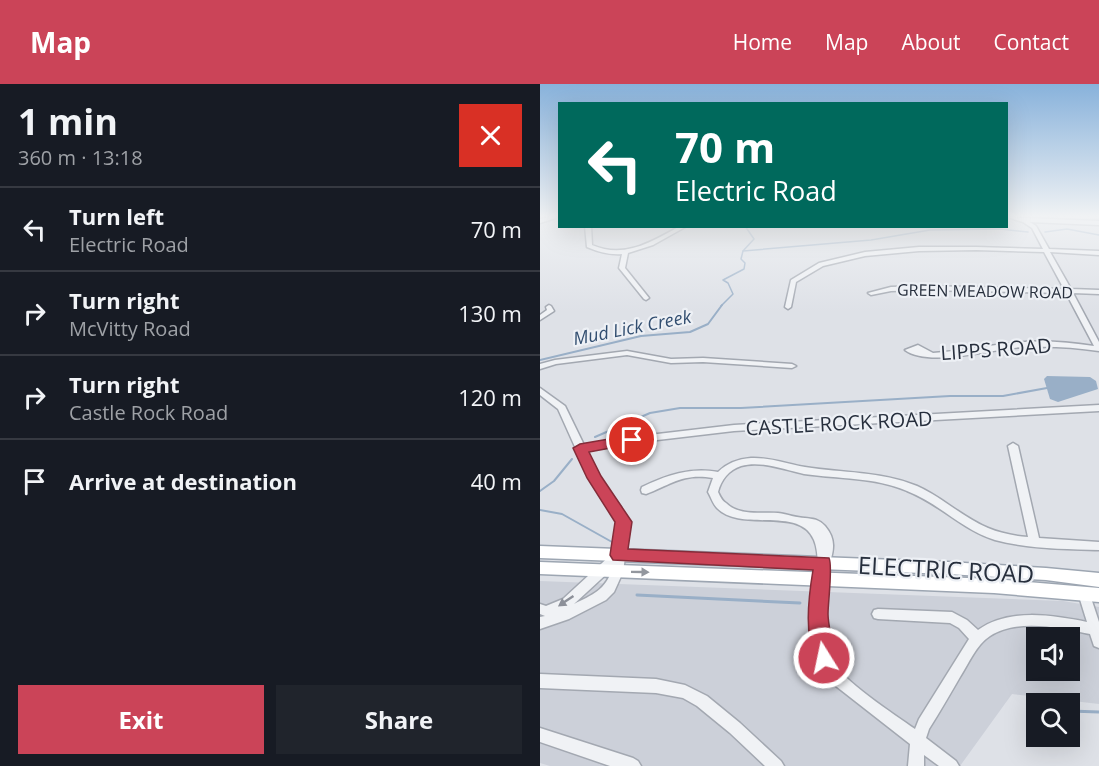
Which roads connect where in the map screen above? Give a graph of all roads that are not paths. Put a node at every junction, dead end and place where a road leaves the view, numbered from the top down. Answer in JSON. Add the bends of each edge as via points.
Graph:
{"nodes":[{"id":1,"x":597,"y":249,"type":"edge"},
{"id":2,"x":638,"y":249,"type":"edge"},
{"id":3,"x":905,"y":249,"type":"edge"},
{"id":4,"x":939,"y":249,"type":"edge"},
{"id":5,"x":1046,"y":249,"type":"edge"},
{"id":6,"x":625,"y":252,"type":"junction"},
{"id":7,"x":1048,"y":252,"type":"junction"},
{"id":8,"x":1099,"y":254,"type":"edge"},
{"id":9,"x":1068,"y":291,"type":"junction"},
{"id":10,"x":1099,"y":292,"type":"edge"},
{"id":11,"x":871,"y":293,"type":"dead end"},
{"id":12,"x":646,"y":298,"type":"dead end"},
{"id":13,"x":549,"y":307,"type":"dead end"},
{"id":14,"x":788,"y":307,"type":"dead end"},
{"id":15,"x":540,"y":318,"type":"edge"},
{"id":16,"x":1099,"y":349,"type":"edge"},
{"id":17,"x":929,"y":353,"type":"dead end"},
{"id":18,"x":792,"y":366,"type":"dead end"},
{"id":19,"x":540,"y":367,"type":"edge"},
{"id":20,"x":540,"y":391,"type":"edge"},
{"id":21,"x":1099,"y":408,"type":"edge"},
{"id":22,"x":1013,"y":446,"type":"dead end"},
{"id":23,"x":580,"y":448,"type":"junction"},
{"id":24,"x":720,"y":476,"type":"junction"},
{"id":25,"x":646,"y":490,"type":"dead end"},
{"id":26,"x":1034,"y":541,"type":"junction"},
{"id":27,"x":1099,"y":546,"type":"edge"},
{"id":28,"x":540,"y":552,"type":"edge"},
{"id":29,"x":619,"y":555,"type":"junction"},
{"id":30,"x":540,"y":568,"type":"edge"},
{"id":31,"x":821,"y":571,"type":"junction"},
{"id":32,"x":610,"y":572,"type":"junction"},
{"id":33,"x":1099,"y":580,"type":"edge"},
{"id":34,"x":1091,"y":594,"type":"edge"},
{"id":35,"x":878,"y":614,"type":"dead end"},
{"id":36,"x":541,"y":618,"type":"edge"},
{"id":37,"x":1098,"y":634,"type":"edge"},
{"id":38,"x":977,"y":638,"type":"junction"},
{"id":39,"x":540,"y":681,"type":"edge"},
{"id":40,"x":540,"y":735,"type":"edge"},
{"id":41,"x":917,"y":741,"type":"junction"},
{"id":42,"x":633,"y":766,"type":"edge"},
{"id":43,"x":776,"y":766,"type":"edge"},
{"id":44,"x":916,"y":766,"type":"edge"},
{"id":45,"x":951,"y":766,"type":"edge"}],
"edges":[{"from":1,"to":6,"type":"street"},
{"from":2,"to":6,"type":"street"},
{"from":3,"to":14,"type":"street","via":[[812,267],[795,278],[786,293]]},
{"from":4,"to":7,"type":"street"},
{"from":5,"to":7,"type":"street"},
{"from":6,"to":12,"type":"street","via":[[622,268]]},
{"from":7,"to":8,"type":"street"},
{"from":7,"to":9,"type":"street"},
{"from":9,"to":10,"type":"street","name":"GREEN MEADOW ROAD"},
{"from":9,"to":11,"type":"street","name":"GREEN MEADOW ROAD","via":[[922,288]]},
{"from":9,"to":16,"type":"street"},
{"from":13,"to":15,"type":"street","via":[[551,311]]},
{"from":16,"to":17,"type":"street","name":"LIPPS ROAD","via":[[1036,344],[959,354]]},
{"from":18,"to":19,"type":"street","via":[[671,361],[627,353]]},
{"from":20,"to":23,"type":"street","via":[[562,408]]},
{"from":21,"to":23,"type":"street","name":"CASTLE ROCK ROAD","via":[[734,428]]},
{"from":22,"to":26,"type":"street"},
{"from":23,"to":29,"type":"street","via":[[623,522]]},
{"from":24,"to":25,"type":"street","via":[[700,472],[680,475]]},
{"from":24,"to":26,"type":"street","via":[[734,465],[755,462],[881,479],[932,497],[982,530]]},
{"from":24,"to":31,"type":"street","via":[[714,492],[726,511],[784,518],[809,526],[819,537]]},
{"from":26,"to":27,"type":"street"},
{"from":28,"to":29,"type":"main road","name":"ELECTRIC ROAD"},
{"from":29,"to":31,"type":"main road","name":"ELECTRIC ROAD"},
{"from":29,"to":32,"type":"street"},
{"from":30,"to":32,"type":"main road","name":"ELECTRIC ROAD"},
{"from":32,"to":31,"type":"main road","name":"ELECTRIC ROAD","one_way":true},
{"from":31,"to":33,"type":"main road","name":"ELECTRIC ROAD","via":[[1046,574]]},
{"from":31,"to":34,"type":"main road","name":"ELECTRIC ROAD"},
{"from":31,"to":41,"type":"street","via":[[820,642],[828,666],[837,678]]},
{"from":32,"to":36,"type":"street","one_way":true,"via":[[590,580],[567,603]]},
{"from":32,"to":36,"type":"street","via":[[610,588],[602,596],[565,615]]},
{"from":34,"to":37,"type":"street"},
{"from":35,"to":38,"type":"street","via":[[952,618]]},
{"from":37,"to":38,"type":"street","via":[[1029,621],[994,626]]},
{"from":38,"to":41,"type":"street"},
{"from":39,"to":43,"type":"street","via":[[656,686],[685,692],[702,701]]},
{"from":40,"to":42,"type":"street"},
{"from":41,"to":44,"type":"street"},
{"from":41,"to":45,"type":"street"}]}
